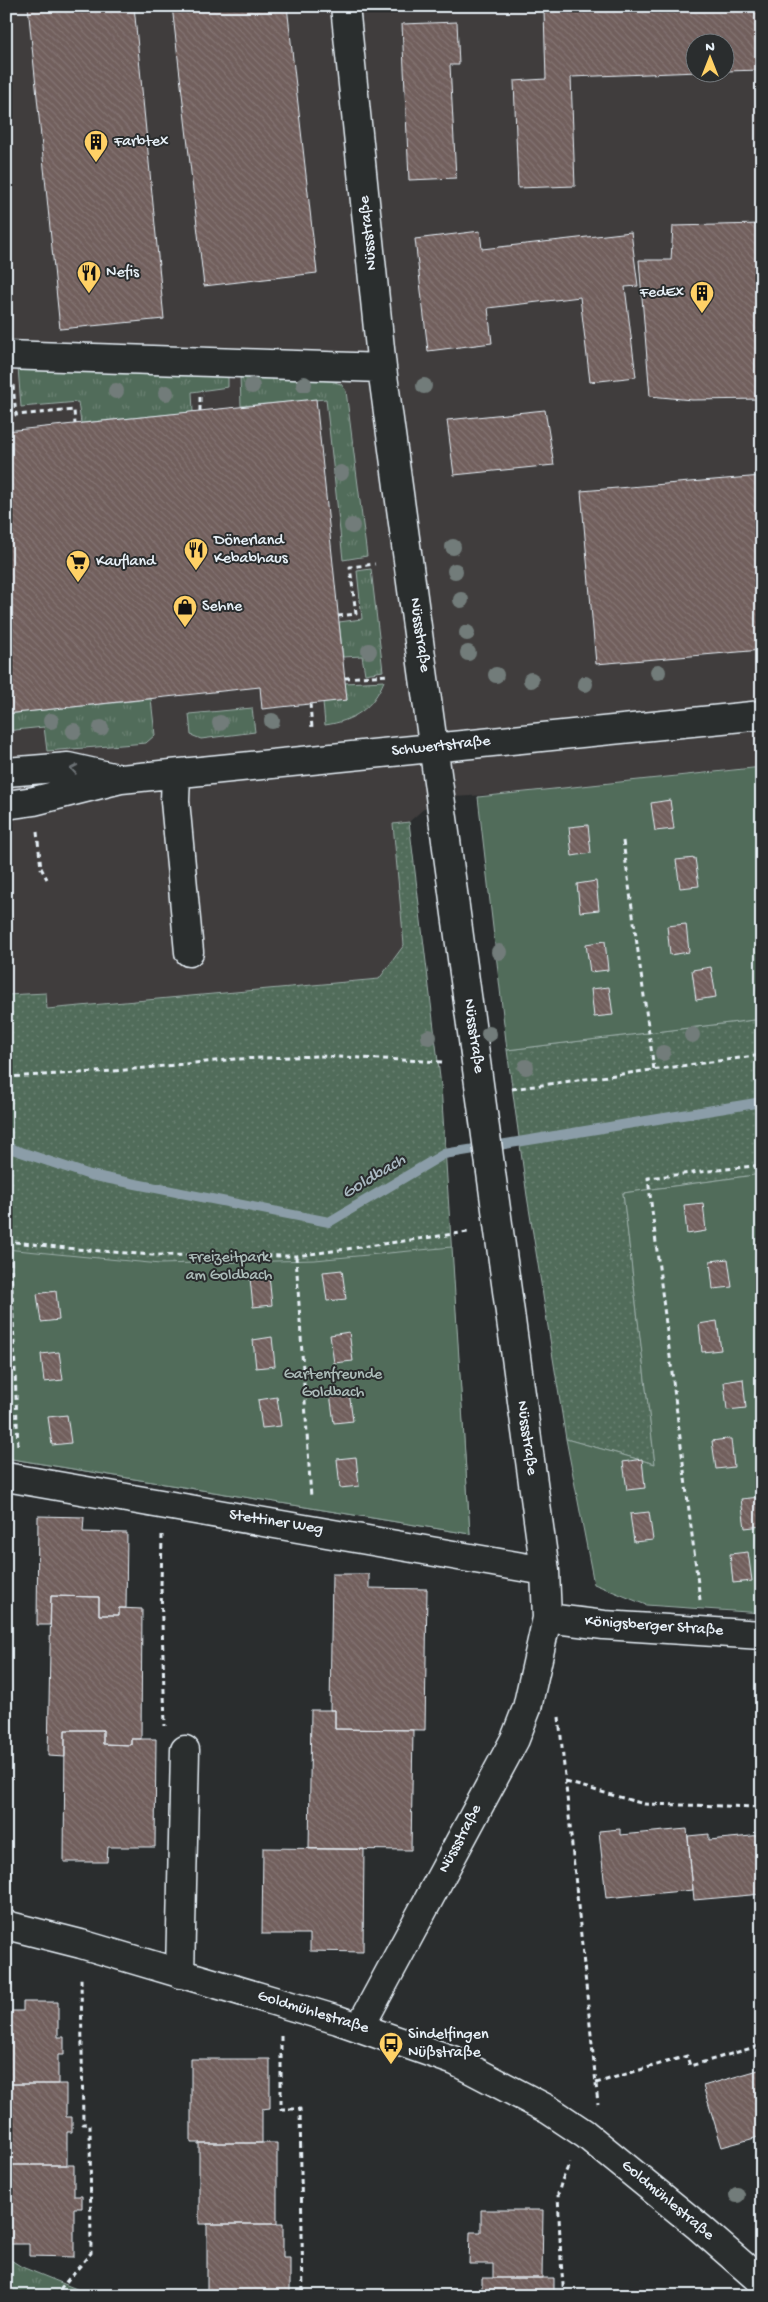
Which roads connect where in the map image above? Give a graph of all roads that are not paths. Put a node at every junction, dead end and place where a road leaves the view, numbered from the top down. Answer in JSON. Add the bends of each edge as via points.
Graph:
{"nodes":[{"id":1,"x":346,"y":6,"type":"edge"},
{"id":2,"x":6,"y":355,"type":"edge"},
{"id":3,"x":382,"y":368,"type":"junction"},
{"id":4,"x":762,"y":715,"type":"edge"},
{"id":5,"x":434,"y":748,"type":"junction"},
{"id":6,"x":6,"y":772,"type":"edge"},
{"id":7,"x":176,"y":774,"type":"junction"},
{"id":8,"x":121,"y":779,"type":"junction"},
{"id":9,"x":6,"y":805,"type":"edge"},
{"id":10,"x":189,"y":952,"type":"dead end"},
{"id":11,"x":12,"y":1478,"type":"edge"},
{"id":12,"x":545,"y":1571,"type":"junction"},
{"id":13,"x":547,"y":1618,"type":"junction"},
{"id":14,"x":762,"y":1635,"type":"edge"},
{"id":15,"x":185,"y":1750,"type":"dead end"},
{"id":16,"x":6,"y":1925,"type":"edge"},
{"id":17,"x":180,"y":1974,"type":"junction"},
{"id":18,"x":360,"y":2026,"type":"junction"},
{"id":19,"x":762,"y":2282,"type":"edge"}],
"edges":[{"from":1,"to":3,"type":"street","name":"Nüssstraße"},
{"from":2,"to":3,"type":"street"},
{"from":3,"to":5,"type":"street","name":"Nüssstraße"},
{"from":4,"to":5,"type":"street","name":"Schwertstraße"},
{"from":5,"to":7,"type":"street","name":"Schwertstraße"},
{"from":5,"to":12,"type":"street","name":"Nüssstraße"},
{"from":8,"to":6,"type":"street","name":"Schwertstraße","one_way":true,"via":[[68,768]]},
{"from":7,"to":8,"type":"street","name":"Schwertstraße"},
{"from":7,"to":10,"type":"street","via":[[175,801]]},
{"from":8,"to":9,"type":"street","name":"Schwertstraße"},
{"from":11,"to":12,"type":"street","name":"Stettiner Weg"},
{"from":12,"to":13,"type":"street","name":"Nüssstraße"},
{"from":13,"to":14,"type":"street","name":"Königsberger Straße"},
{"from":13,"to":18,"type":"street","name":"Nüssstraße","via":[[527,1708],[515,1739]]},
{"from":15,"to":17,"type":"street"},
{"from":16,"to":17,"type":"street","name":"Goldmühlestraße"},
{"from":17,"to":18,"type":"street","name":"Goldmühlestraße"},
{"from":18,"to":19,"type":"street","name":"Goldmühlestraße","via":[[455,2060],[549,2110],[594,2141]]}]}
